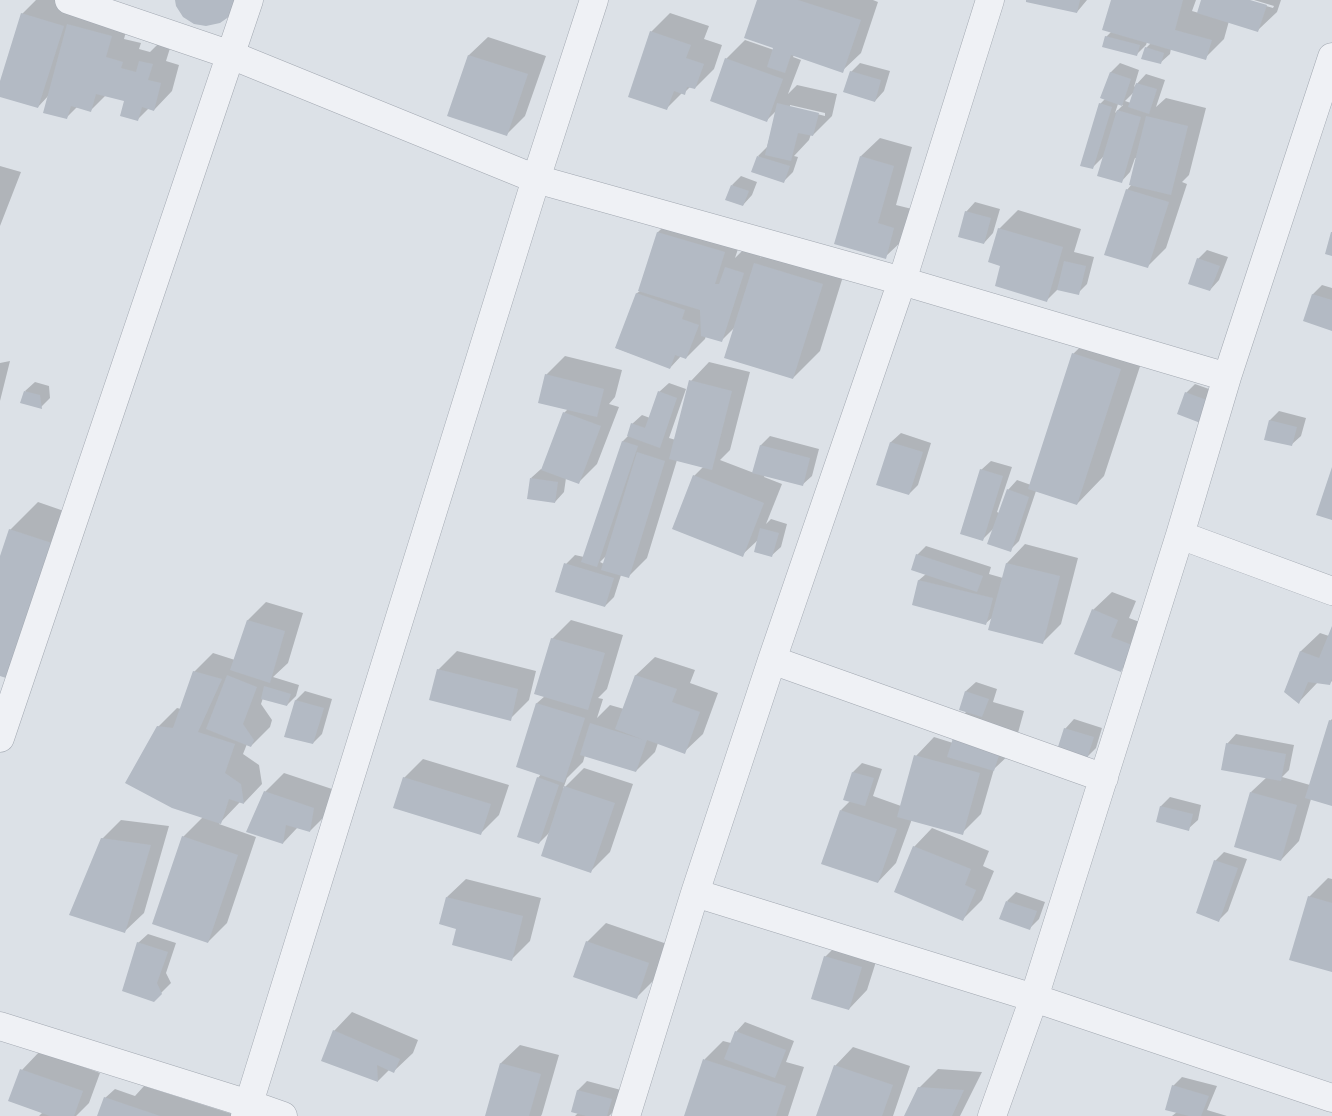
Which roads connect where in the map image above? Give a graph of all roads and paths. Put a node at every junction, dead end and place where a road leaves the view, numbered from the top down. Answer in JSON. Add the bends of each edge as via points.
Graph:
{"nodes":[{"id":1,"x":69,"y":0,"type":"edge"},
{"id":2,"x":249,"y":0,"type":"edge"},
{"id":3,"x":594,"y":0,"type":"edge"},
{"id":4,"x":990,"y":0,"type":"edge"},
{"id":5,"x":231,"y":55,"type":"junction"},
{"id":6,"x":1332,"y":57,"type":"edge"},
{"id":7,"x":536,"y":179,"type":"junction"},
{"id":8,"x":902,"y":281,"type":"junction"},
{"id":9,"x":1227,"y":377,"type":"junction"},
{"id":10,"x":1180,"y":535,"type":"junction"},
{"id":11,"x":1332,"y":592,"type":"edge"},
{"id":12,"x":772,"y":660,"type":"junction"},
{"id":13,"x":0,"y":738,"type":"edge"},
{"id":14,"x":1104,"y":778,"type":"junction"},
{"id":15,"x":695,"y":893,"type":"junction"},
{"id":16,"x":1034,"y":998,"type":"junction"},
{"id":17,"x":0,"y":1026,"type":"edge"},
{"id":18,"x":1332,"y":1098,"type":"edge"},
{"id":19,"x":247,"y":1110,"type":"edge"},
{"id":20,"x":283,"y":1116,"type":"edge"},
{"id":21,"x":626,"y":1116,"type":"edge"},
{"id":22,"x":992,"y":1116,"type":"edge"}],
"edges":[{"from":1,"to":5,"type":"street"},
{"from":2,"to":5,"type":"street"},
{"from":3,"to":7,"type":"street"},
{"from":4,"to":8,"type":"street"},
{"from":5,"to":7,"type":"street"},
{"from":5,"to":13,"type":"street"},
{"from":6,"to":9,"type":"street"},
{"from":7,"to":8,"type":"street"},
{"from":7,"to":19,"type":"street"},
{"from":8,"to":9,"type":"street"},
{"from":8,"to":12,"type":"street"},
{"from":9,"to":10,"type":"street"},
{"from":10,"to":11,"type":"street"},
{"from":10,"to":14,"type":"street"},
{"from":12,"to":14,"type":"street"},
{"from":12,"to":15,"type":"street"},
{"from":14,"to":16,"type":"street"},
{"from":15,"to":16,"type":"street"},
{"from":15,"to":21,"type":"street"},
{"from":16,"to":18,"type":"street"},
{"from":16,"to":22,"type":"street"},
{"from":17,"to":19,"type":"street"},
{"from":19,"to":20,"type":"street"}]}
